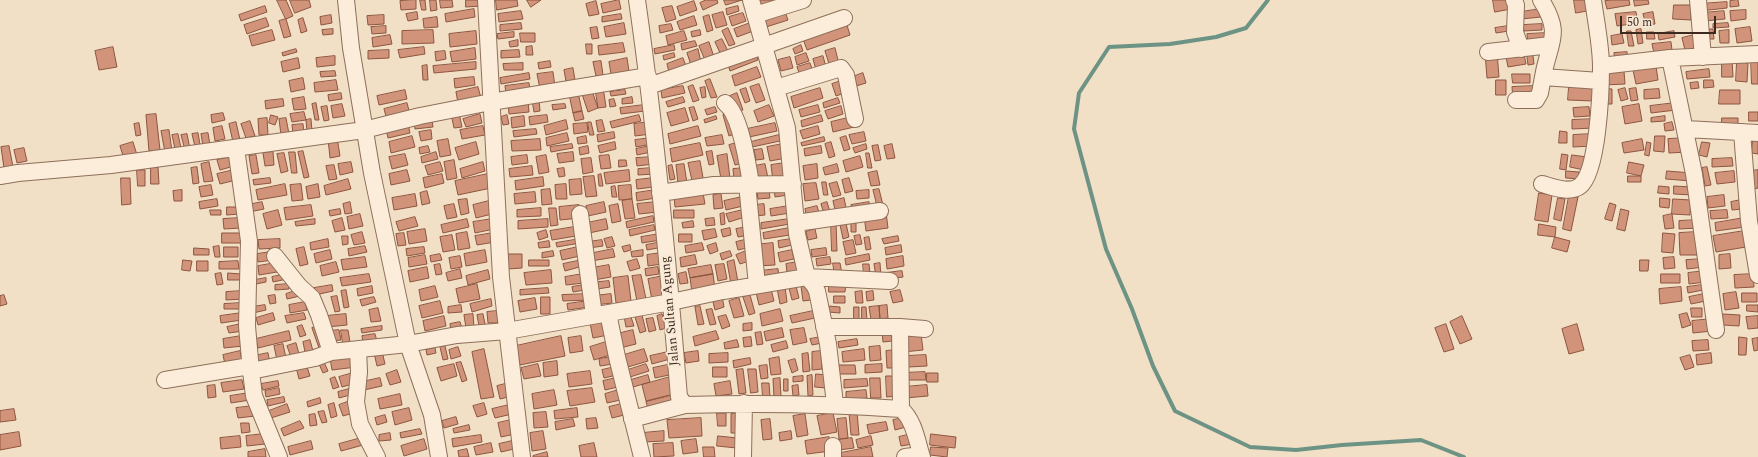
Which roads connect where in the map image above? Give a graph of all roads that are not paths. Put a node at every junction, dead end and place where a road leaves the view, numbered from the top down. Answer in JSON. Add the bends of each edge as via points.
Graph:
{"nodes":[{"id":1,"x":346,"y":0,"type":"edge"},
{"id":2,"x":486,"y":0,"type":"edge"},
{"id":3,"x":637,"y":0,"type":"edge"},
{"id":4,"x":751,"y":0,"type":"edge"},
{"id":5,"x":804,"y":0,"type":"edge"},
{"id":6,"x":1514,"y":0,"type":"edge"},
{"id":7,"x":1540,"y":0,"type":"edge"},
{"id":8,"x":1593,"y":0,"type":"edge"},
{"id":9,"x":1698,"y":0,"type":"edge"},
{"id":10,"x":755,"y":16,"type":"junction"},
{"id":11,"x":844,"y":18,"type":"dead end"},
{"id":12,"x":1551,"y":45,"type":"junction"},
{"id":13,"x":764,"y":47,"type":"junction"},
{"id":14,"x":1521,"y":48,"type":"junction"},
{"id":15,"x":1488,"y":52,"type":"dead end"},
{"id":16,"x":1758,"y":54,"type":"edge"},
{"id":17,"x":1703,"y":57,"type":"junction"},
{"id":18,"x":1670,"y":58,"type":"junction"},
{"id":19,"x":1600,"y":73,"type":"junction"},
{"id":20,"x":1547,"y":77,"type":"junction"},
{"id":21,"x":648,"y":81,"type":"junction"},
{"id":22,"x":776,"y":88,"type":"junction"},
{"id":23,"x":1516,"y":100,"type":"dead end"},
{"id":24,"x":490,"y":102,"type":"junction"},
{"id":25,"x":725,"y":102,"type":"dead end"},
{"id":26,"x":855,"y":119,"type":"dead end"},
{"id":27,"x":1686,"y":129,"type":"junction"},
{"id":28,"x":364,"y":130,"type":"junction"},
{"id":29,"x":1742,"y":132,"type":"junction"},
{"id":30,"x":1758,"y":133,"type":"edge"},
{"id":31,"x":236,"y":148,"type":"junction"},
{"id":32,"x":0,"y":176,"type":"edge"},
{"id":33,"x":749,"y":184,"type":"junction"},
{"id":34,"x":793,"y":184,"type":"junction"},
{"id":35,"x":1542,"y":184,"type":"dead end"},
{"id":36,"x":660,"y":193,"type":"junction"},
{"id":37,"x":880,"y":211,"type":"dead end"},
{"id":38,"x":580,"y":214,"type":"dead end"},
{"id":39,"x":796,"y":223,"type":"junction"},
{"id":40,"x":275,"y":256,"type":"dead end"},
{"id":41,"x":1758,"y":275,"type":"edge"},
{"id":42,"x":807,"y":278,"type":"junction"},
{"id":43,"x":890,"y":281,"type":"dead end"},
{"id":44,"x":757,"y":286,"type":"junction"},
{"id":45,"x":671,"y":302,"type":"junction"},
{"id":46,"x":601,"y":314,"type":"junction"},
{"id":47,"x":824,"y":327,"type":"junction"},
{"id":48,"x":900,"y":327,"type":"junction"},
{"id":49,"x":925,"y":329,"type":"dead end"},
{"id":50,"x":1716,"y":330,"type":"dead end"},
{"id":51,"x":507,"y":331,"type":"junction"},
{"id":52,"x":408,"y":344,"type":"junction"},
{"id":53,"x":358,"y":349,"type":"junction"},
{"id":54,"x":331,"y":352,"type":"junction"},
{"id":55,"x":251,"y":369,"type":"junction"},
{"id":56,"x":165,"y":380,"type":"dead end"},
{"id":57,"x":744,"y":403,"type":"junction"},
{"id":58,"x":835,"y":404,"type":"junction"},
{"id":59,"x":685,"y":405,"type":"junction"},
{"id":60,"x":901,"y":409,"type":"junction"},
{"id":61,"x":632,"y":419,"type":"junction"},
{"id":62,"x":921,"y":456,"type":"edge"},
{"id":63,"x":279,"y":457,"type":"edge"},
{"id":64,"x":377,"y":457,"type":"edge"},
{"id":65,"x":439,"y":457,"type":"edge"},
{"id":66,"x":522,"y":457,"type":"edge"},
{"id":67,"x":642,"y":457,"type":"edge"},
{"id":68,"x":743,"y":457,"type":"edge"},
{"id":69,"x":905,"y":457,"type":"edge"}],
"edges":[{"from":1,"to":28,"type":"street"},
{"from":2,"to":24,"type":"street"},
{"from":3,"to":21,"type":"street","name":"Jalan Sultan Agung"},
{"from":4,"to":10,"type":"street"},
{"from":5,"to":10,"type":"street"},
{"from":6,"to":14,"type":"street","via":[[1514,32]]},
{"from":7,"to":12,"type":"street","via":[[1553,24],[1554,36]]},
{"from":8,"to":19,"type":"street"},
{"from":9,"to":17,"type":"street"},
{"from":10,"to":13,"type":"street"},
{"from":11,"to":13,"type":"street"},
{"from":12,"to":14,"type":"street"},
{"from":12,"to":20,"type":"street"},
{"from":13,"to":21,"type":"street"},
{"from":13,"to":22,"type":"street"},
{"from":14,"to":15,"type":"street"},
{"from":16,"to":17,"type":"street"},
{"from":17,"to":18,"type":"street"},
{"from":18,"to":19,"type":"street"},
{"from":18,"to":27,"type":"street"},
{"from":19,"to":20,"type":"street"},
{"from":19,"to":35,"type":"street","via":[[1596,148],[1590,173],[1581,185],[1574,189]]},
{"from":20,"to":23,"type":"street","via":[[1536,100]]},
{"from":21,"to":24,"type":"street"},
{"from":21,"to":36,"type":"street","name":"Jalan Sultan Agung"},
{"from":22,"to":26,"type":"street","via":[[841,68],[846,75]]},
{"from":22,"to":34,"type":"street","via":[[787,128]]},
{"from":24,"to":28,"type":"street"},
{"from":24,"to":51,"type":"street"},
{"from":25,"to":33,"type":"street","via":[[733,111],[738,125]]},
{"from":27,"to":29,"type":"street"},
{"from":27,"to":50,"type":"street"},
{"from":28,"to":31,"type":"street"},
{"from":28,"to":52,"type":"street"},
{"from":29,"to":30,"type":"street"},
{"from":29,"to":41,"type":"street","via":[[1749,221]]},
{"from":31,"to":32,"type":"street","via":[[111,165]]},
{"from":31,"to":55,"type":"street","via":[[249,241],[247,326]]},
{"from":33,"to":34,"type":"street"},
{"from":33,"to":36,"type":"street"},
{"from":33,"to":44,"type":"street"},
{"from":34,"to":39,"type":"street"},
{"from":36,"to":45,"type":"street","name":"Jalan Sultan Agung"},
{"from":37,"to":39,"type":"street"},
{"from":38,"to":46,"type":"street"},
{"from":39,"to":42,"type":"street"},
{"from":40,"to":54,"type":"street","via":[[312,298]]},
{"from":42,"to":43,"type":"street"},
{"from":42,"to":44,"type":"street"},
{"from":42,"to":47,"type":"street","via":[[817,291]]},
{"from":44,"to":45,"type":"street"},
{"from":45,"to":46,"type":"street"},
{"from":45,"to":59,"type":"street","name":"Jalan Sultan Agung","via":[[679,397]]},
{"from":46,"to":51,"type":"street"},
{"from":46,"to":61,"type":"street","via":[[616,357]]},
{"from":47,"to":48,"type":"street"},
{"from":47,"to":58,"type":"street"},
{"from":48,"to":49,"type":"street"},
{"from":48,"to":60,"type":"street"},
{"from":51,"to":52,"type":"street","via":[[457,335]]},
{"from":51,"to":66,"type":"street"},
{"from":52,"to":53,"type":"street"},
{"from":52,"to":65,"type":"street","via":[[432,415]]},
{"from":53,"to":54,"type":"street"},
{"from":53,"to":64,"type":"street","via":[[356,402],[360,424]]},
{"from":54,"to":55,"type":"street","via":[[315,358]]},
{"from":55,"to":56,"type":"street"},
{"from":55,"to":63,"type":"street","via":[[254,396]]},
{"from":57,"to":58,"type":"street"},
{"from":57,"to":59,"type":"street"},
{"from":57,"to":68,"type":"street"},
{"from":58,"to":60,"type":"street"},
{"from":59,"to":61,"type":"street"},
{"from":60,"to":62,"type":"street","via":[[911,421]]},
{"from":61,"to":67,"type":"street"},
{"from":62,"to":69,"type":"street"}]}
